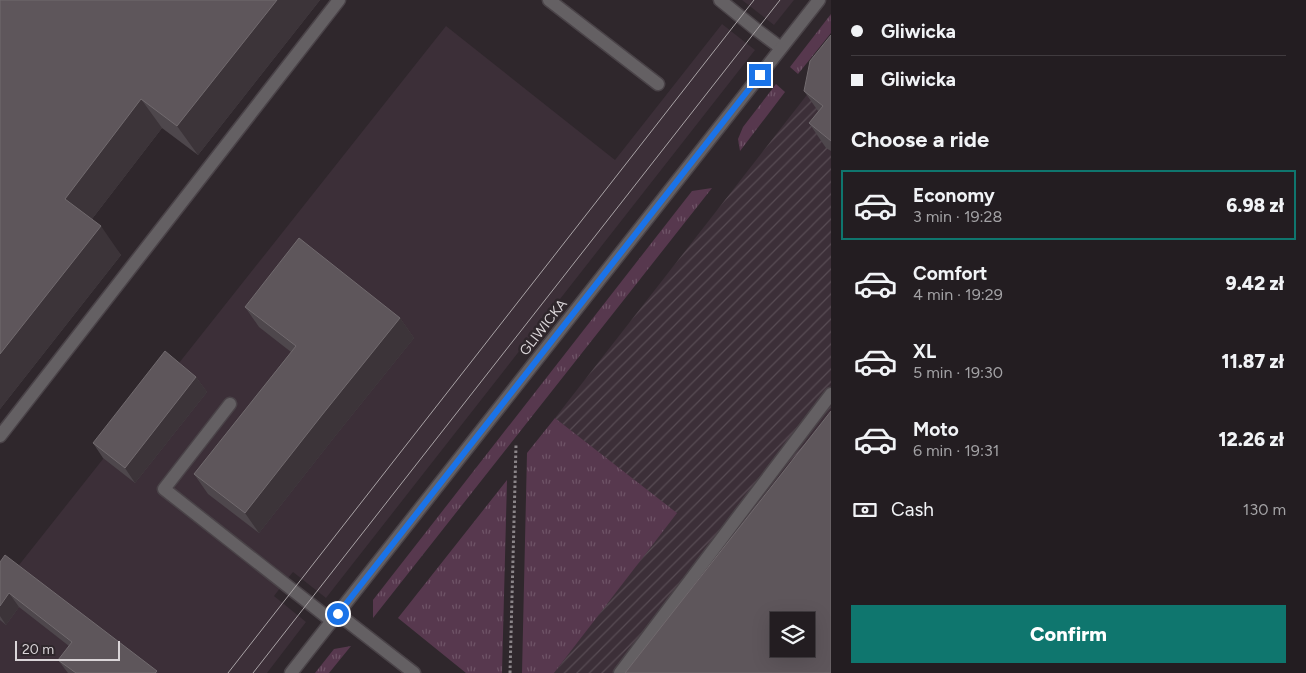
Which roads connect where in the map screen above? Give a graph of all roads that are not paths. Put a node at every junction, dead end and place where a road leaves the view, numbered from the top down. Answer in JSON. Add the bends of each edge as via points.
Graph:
{"nodes":[{"id":1,"x":339,"y":0,"type":"edge"},
{"id":2,"x":549,"y":0,"type":"edge"},
{"id":3,"x":720,"y":0,"type":"edge"},
{"id":4,"x":818,"y":0,"type":"edge"},
{"id":5,"x":781,"y":48,"type":"junction"},
{"id":6,"x":658,"y":84,"type":"dead end"},
{"id":7,"x":831,"y":394,"type":"edge"},
{"id":8,"x":230,"y":404,"type":"dead end"},
{"id":9,"x":0,"y":436,"type":"edge"},
{"id":10,"x":335,"y":617,"type":"junction"},
{"id":11,"x":291,"y":673,"type":"edge"},
{"id":12,"x":414,"y":673,"type":"edge"},
{"id":13,"x":620,"y":673,"type":"edge"}],
"edges":[{"from":1,"to":9,"type":"street"},
{"from":2,"to":6,"type":"street"},
{"from":3,"to":5,"type":"street"},
{"from":4,"to":5,"type":"street","name":"GLIWICKA"},
{"from":5,"to":10,"type":"street","name":"GLIWICKA"},
{"from":7,"to":13,"type":"street"},
{"from":8,"to":10,"type":"street","via":[[164,489]]},
{"from":10,"to":11,"type":"street","name":"GLIWICKA"},
{"from":10,"to":12,"type":"street"}]}
